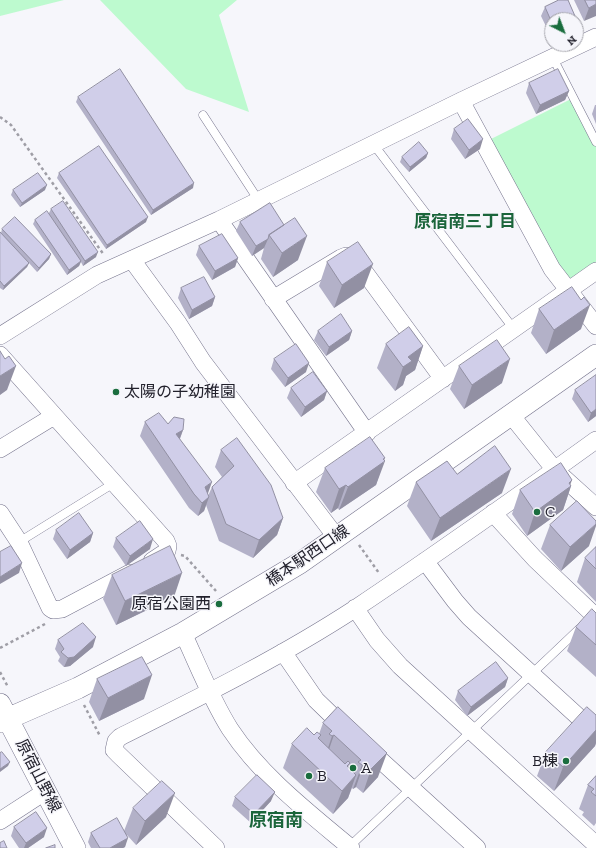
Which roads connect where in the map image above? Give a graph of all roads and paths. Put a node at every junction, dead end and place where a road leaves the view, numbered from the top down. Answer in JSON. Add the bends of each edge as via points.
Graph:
{"nodes":[{"id":1,"x":596,"y":37,"type":"edge"},
{"id":2,"x":553,"y":58,"type":"junction"},
{"id":3,"x":461,"y":101,"type":"junction"},
{"id":4,"x":203,"y":115,"type":"dead end"},
{"id":5,"x":0,"y":117,"type":"edge"},
{"id":6,"x":596,"y":142,"type":"edge"},
{"id":7,"x":374,"y":145,"type":"junction"},
{"id":8,"x":260,"y":201,"type":"junction"},
{"id":9,"x":219,"y":220,"type":"junction"},
{"id":10,"x":132,"y":260,"type":"junction"},
{"id":11,"x":111,"y":269,"type":"junction"},
{"id":12,"x":596,"y":271,"type":"edge"},
{"id":13,"x":568,"y":291,"type":"junction"},
{"id":14,"x":273,"y":299,"type":"junction"},
{"id":15,"x":596,"y":326,"type":"edge"},
{"id":16,"x":513,"y":328,"type":"junction"},
{"id":17,"x":0,"y":336,"type":"edge"},
{"id":18,"x":0,"y":355,"type":"edge"},
{"id":19,"x":596,"y":355,"type":"edge"},
{"id":20,"x":443,"y":379,"type":"junction"},
{"id":21,"x":511,"y":415,"type":"junction"},
{"id":22,"x":54,"y":416,"type":"junction"},
{"id":23,"x":367,"y":433,"type":"junction"},
{"id":24,"x":596,"y":440,"type":"edge"},
{"id":25,"x":0,"y":449,"type":"edge"},
{"id":26,"x":555,"y":470,"type":"junction"},
{"id":27,"x":114,"y":483,"type":"junction"},
{"id":28,"x":294,"y":483,"type":"junction"},
{"id":29,"x":596,"y":506,"type":"edge"},
{"id":30,"x":0,"y":513,"type":"edge"},
{"id":31,"x":493,"y":513,"type":"junction"},
{"id":32,"x":346,"y":539,"type":"junction"},
{"id":33,"x":19,"y":542,"type":"junction"},
{"id":34,"x":168,"y":549,"type":"junction"},
{"id":35,"x":425,"y":561,"type":"junction"},
{"id":36,"x":387,"y":585,"type":"junction"},
{"id":37,"x":218,"y":594,"type":"dead end"},
{"id":38,"x":355,"y":608,"type":"junction"},
{"id":39,"x":54,"y":610,"type":"junction"},
{"id":40,"x":595,"y":615,"type":"edge"},
{"id":41,"x":182,"y":634,"type":"junction"},
{"id":42,"x":0,"y":648,"type":"edge"},
{"id":43,"x":283,"y":652,"type":"junction"},
{"id":44,"x":532,"y":674,"type":"junction"},
{"id":45,"x":210,"y":691,"type":"junction"},
{"id":46,"x":84,"y":704,"type":"dead end"},
{"id":47,"x":3,"y":714,"type":"edge"},
{"id":48,"x":471,"y":732,"type":"junction"},
{"id":49,"x":596,"y":733,"type":"edge"},
{"id":50,"x":101,"y":738,"type":"dead end"},
{"id":51,"x":411,"y":789,"type":"junction"},
{"id":52,"x":46,"y":791,"type":"junction"},
{"id":53,"x":0,"y":821,"type":"edge"},
{"id":54,"x":593,"y":844,"type":"edge"},
{"id":55,"x":75,"y":848,"type":"edge"},
{"id":56,"x":216,"y":848,"type":"edge"},
{"id":57,"x":350,"y":848,"type":"edge"},
{"id":58,"x":477,"y":848,"type":"edge"}],
"edges":[{"from":1,"to":2,"type":"street"},
{"from":2,"to":3,"type":"street"},
{"from":2,"to":6,"type":"lane"},
{"from":3,"to":7,"type":"street"},
{"from":3,"to":13,"type":"street","via":[[552,269]]},
{"from":4,"to":8,"type":"lane"},
{"from":5,"to":11,"type":"path","via":[[11,125]]},
{"from":7,"to":8,"type":"street"},
{"from":7,"to":16,"type":"lane"},
{"from":8,"to":9,"type":"street"},
{"from":9,"to":10,"type":"street"},
{"from":9,"to":14,"type":"street"},
{"from":10,"to":11,"type":"street"},
{"from":10,"to":28,"type":"street","via":[[203,362]]},
{"from":11,"to":17,"type":"street","via":[[87,281]]},
{"from":12,"to":13,"type":"street"},
{"from":13,"to":15,"type":"street"},
{"from":13,"to":16,"type":"street"},
{"from":14,"to":20,"type":"street","via":[[341,258],[351,257]]},
{"from":14,"to":23,"type":"street"},
{"from":16,"to":20,"type":"street"},
{"from":18,"to":22,"type":"street"},
{"from":19,"to":21,"type":"street","name":"橋本駅西口線"},
{"from":20,"to":23,"type":"street"},
{"from":21,"to":26,"type":"street"},
{"from":21,"to":32,"type":"street","name":"橋本駅西口線"},
{"from":22,"to":25,"type":"street"},
{"from":22,"to":27,"type":"street"},
{"from":23,"to":28,"type":"street"},
{"from":24,"to":26,"type":"street"},
{"from":26,"to":29,"type":"street"},
{"from":26,"to":31,"type":"street"},
{"from":27,"to":33,"type":"lane"},
{"from":27,"to":34,"type":"street","via":[[163,537]]},
{"from":28,"to":32,"type":"street"},
{"from":30,"to":33,"type":"street"},
{"from":31,"to":35,"type":"street"},
{"from":31,"to":40,"type":"street","via":[[535,558]]},
{"from":32,"to":36,"type":"path"},
{"from":32,"to":41,"type":"street","name":"橋本駅西口線"},
{"from":33,"to":39,"type":"street","via":[[50,608]]},
{"from":34,"to":37,"type":"path","via":[[185,556]]},
{"from":34,"to":39,"type":"street","via":[[158,559],[62,609]]},
{"from":35,"to":36,"type":"street"},
{"from":35,"to":44,"type":"street","via":[[460,606]]},
{"from":36,"to":38,"type":"street"},
{"from":38,"to":43,"type":"street"},
{"from":38,"to":48,"type":"street","via":[[400,666]]},
{"from":39,"to":42,"type":"path","via":[[47,622]]},
{"from":40,"to":44,"type":"lane"},
{"from":41,"to":45,"type":"street"},
{"from":41,"to":47,"type":"street","name":"橋本駅西口線","via":[[54,699]]},
{"from":43,"to":45,"type":"street"},
{"from":43,"to":51,"type":"street","via":[[316,700]]},
{"from":44,"to":48,"type":"lane"},
{"from":44,"to":49,"type":"street"},
{"from":45,"to":56,"type":"street","via":[[120,736],[114,744],[114,750]]},
{"from":45,"to":57,"type":"street","via":[[229,728],[254,760]]},
{"from":46,"to":50,"type":"path"},
{"from":47,"to":52,"type":"street","name":"原宿山野線"},
{"from":48,"to":51,"type":"lane"},
{"from":48,"to":54,"type":"street"},
{"from":51,"to":57,"type":"lane"},
{"from":51,"to":58,"type":"street"},
{"from":52,"to":53,"type":"street"},
{"from":52,"to":55,"type":"street","name":"原宿山野線"}]}
